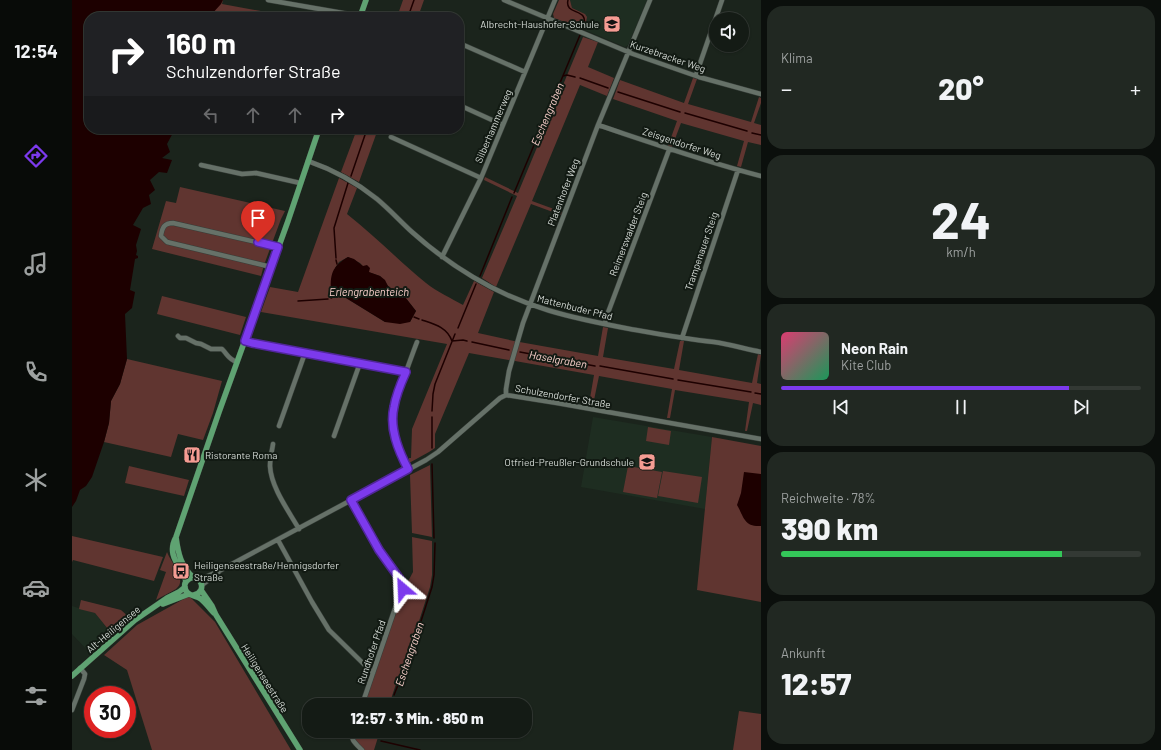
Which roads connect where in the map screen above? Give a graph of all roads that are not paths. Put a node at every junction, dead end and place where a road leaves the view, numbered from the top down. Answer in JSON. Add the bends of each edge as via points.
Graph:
{"nodes":[{"id":1,"x":268,"y":0,"type":"edge"},
{"id":2,"x":366,"y":0,"type":"edge"},
{"id":3,"x":504,"y":0,"type":"edge"},
{"id":4,"x":556,"y":0,"type":"edge"},
{"id":5,"x":650,"y":0,"type":"edge"},
{"id":6,"x":722,"y":0,"type":"edge"},
{"id":7,"x":333,"y":12,"type":"edge"},
{"id":8,"x":362,"y":12,"type":"edge"},
{"id":9,"x":548,"y":18,"type":"junction"},
{"id":10,"x":464,"y":45,"type":"edge"},
{"id":11,"x":628,"y":52,"type":"junction"},
{"id":12,"x":525,"y":72,"type":"junction"},
{"id":13,"x":696,"y":75,"type":"junction"},
{"id":14,"x":761,"y":94,"type":"edge"},
{"id":15,"x":464,"y":107,"type":"edge"},
{"id":16,"x":503,"y":125,"type":"junction"},
{"id":17,"x":598,"y":125,"type":"junction"},
{"id":18,"x":317,"y":134,"type":"edge"},
{"id":19,"x":391,"y":137,"type":"dead end"},
{"id":20,"x":669,"y":150,"type":"junction"},
{"id":21,"x":308,"y":161,"type":"junction"},
{"id":22,"x":201,"y":165,"type":"dead end"},
{"id":23,"x":738,"y":170,"type":"junction"},
{"id":24,"x":761,"y":176,"type":"edge"},
{"id":25,"x":481,"y":178,"type":"junction"},
{"id":26,"x":300,"y":183,"type":"junction"},
{"id":27,"x":278,"y":247,"type":"junction"},
{"id":28,"x":442,"y":256,"type":"junction"},
{"id":29,"x":271,"y":267,"type":"junction"},
{"id":30,"x":530,"y":305,"type":"junction"},
{"id":31,"x":605,"y":324,"type":"junction"},
{"id":32,"x":178,"y":336,"type":"dead end"},
{"id":33,"x":682,"y":338,"type":"junction"},
{"id":34,"x":245,"y":341,"type":"junction"},
{"id":35,"x":417,"y":342,"type":"dead end"},
{"id":36,"x":761,"y":350,"type":"edge"},
{"id":37,"x":305,"y":353,"type":"junction"},
{"id":38,"x":237,"y":362,"type":"junction"},
{"id":39,"x":360,"y":363,"type":"junction"},
{"id":40,"x":406,"y":372,"type":"junction"},
{"id":41,"x":506,"y":395,"type":"junction"},
{"id":42,"x":279,"y":426,"type":"dead end"},
{"id":43,"x":334,"y":436,"type":"dead end"},
{"id":44,"x":761,"y":439,"type":"edge"},
{"id":45,"x":273,"y":444,"type":"dead end"},
{"id":46,"x":408,"y":469,"type":"junction"},
{"id":47,"x":351,"y":500,"type":"junction"},
{"id":48,"x":299,"y":528,"type":"junction"},
{"id":49,"x":176,"y":537,"type":"junction"},
{"id":50,"x":278,"y":540,"type":"junction"},
{"id":51,"x":199,"y":583,"type":"junction"},
{"id":52,"x":185,"y":584,"type":"junction"},
{"id":53,"x":191,"y":594,"type":"junction"},
{"id":54,"x":167,"y":601,"type":"junction"},
{"id":55,"x":216,"y":614,"type":"junction"},
{"id":56,"x":80,"y":668,"type":"junction"},
{"id":57,"x":373,"y":673,"type":"junction"},
{"id":58,"x":72,"y":676,"type":"edge"},
{"id":59,"x":364,"y":698,"type":"edge"},
{"id":60,"x":72,"y":710,"type":"edge"},
{"id":61,"x":352,"y":738,"type":"edge"},
{"id":62,"x":300,"y":750,"type":"edge"},
{"id":63,"x":362,"y":750,"type":"edge"}],
"edges":[{"from":1,"to":7,"type":"street"},
{"from":2,"to":8,"type":"main road"},
{"from":3,"to":9,"type":"street","name":"Kurzebracker Weg"},
{"from":4,"to":9,"type":"street","name":"Silberhammerweg"},
{"from":5,"to":11,"type":"street","name":"Platenhofer Weg"},
{"from":6,"to":13,"type":"street"},
{"from":9,"to":11,"type":"street","name":"Kurzebracker Weg"},
{"from":9,"to":12,"type":"street","name":"Silberhammerweg"},
{"from":10,"to":12,"type":"street"},
{"from":11,"to":13,"type":"street","name":"Kurzebracker Weg"},
{"from":11,"to":17,"type":"street","name":"Platenhofer Weg"},
{"from":12,"to":16,"type":"street","name":"Silberhammerweg"},
{"from":13,"to":14,"type":"street","name":"Kurzebracker Weg"},
{"from":15,"to":16,"type":"street"},
{"from":16,"to":25,"type":"street","name":"Silberhammerweg"},
{"from":17,"to":20,"type":"street","name":"Zeisgendorfer Weg"},
{"from":17,"to":30,"type":"street","name":"Platenhofer Weg"},
{"from":18,"to":21,"type":"main road"},
{"from":19,"to":25,"type":"street"},
{"from":20,"to":23,"type":"street","name":"Zeisgendorfer Weg"},
{"from":20,"to":31,"type":"street","name":"Reimerswalder Steig"},
{"from":21,"to":26,"type":"main road"},
{"from":21,"to":28,"type":"street","name":"Mattenbuder Pfad","via":[[338,173],[367,191]]},
{"from":22,"to":26,"type":"street"},
{"from":23,"to":24,"type":"street","name":"Zeisgendorfer Weg"},
{"from":23,"to":33,"type":"street","name":"Trampenauer Steig"},
{"from":25,"to":28,"type":"street","name":"Silberhammerweg"},
{"from":26,"to":27,"type":"main road"},
{"from":27,"to":29,"type":"main road"},
{"from":27,"to":29,"type":"street","via":[[173,223],[164,225],[161,230],[161,236],[167,242]]},
{"from":28,"to":30,"type":"street","name":"Mattenbuder Pfad","via":[[491,288]]},
{"from":29,"to":34,"type":"main road"},
{"from":30,"to":31,"type":"street","name":"Mattenbuder Pfad"},
{"from":30,"to":41,"type":"street","name":"Platenhofer Weg","via":[[514,354]]},
{"from":31,"to":33,"type":"street","name":"Mattenbuder Pfad"},
{"from":32,"to":38,"type":"street","via":[[211,349],[222,349],[228,357]]},
{"from":33,"to":36,"type":"street","name":"Mattenbuder Pfad"},
{"from":34,"to":37,"type":"street"},
{"from":34,"to":38,"type":"main road"},
{"from":35,"to":40,"type":"street"},
{"from":37,"to":39,"type":"street"},
{"from":37,"to":42,"type":"street"},
{"from":38,"to":49,"type":"main road"},
{"from":39,"to":40,"type":"street"},
{"from":39,"to":43,"type":"street"},
{"from":40,"to":46,"type":"street","via":[[395,400],[393,428]]},
{"from":41,"to":44,"type":"street","name":"Schulzendorfer Straße"},
{"from":41,"to":46,"type":"street","name":"Schulzendorfer Straße","via":[[438,452]]},
{"from":45,"to":48,"type":"street","via":[[270,461],[273,480]]},
{"from":46,"to":47,"type":"street","name":"Schulzendorfer Straße"},
{"from":47,"to":48,"type":"street","name":"Schulzendorfer Straße"},
{"from":47,"to":57,"type":"street","name":"Rundhofer Pfad","via":[[376,545],[403,585]]},
{"from":48,"to":50,"type":"street","name":"Schulzendorfer Straße"},
{"from":49,"to":51,"type":"main road","name":"Heiligenseestraße","via":[[180,560]]},
{"from":49,"to":52,"type":"main road","via":[[172,552]]},
{"from":50,"to":51,"type":"street","name":"Schulzendorfer Straße"},
{"from":50,"to":57,"type":"street","via":[[329,630]]},
{"from":51,"to":52,"type":"main road","via":[[190,578]]},
{"from":51,"to":53,"type":"main road","via":[[199,593]]},
{"from":51,"to":55,"type":"main road","name":"Heiligenseestraße"},
{"from":52,"to":53,"type":"main road","via":[[186,591]]},
{"from":52,"to":54,"type":"main road"},
{"from":53,"to":54,"type":"main road"},
{"from":53,"to":55,"type":"main road","name":"Heiligenseestraße","via":[[201,599]]},
{"from":54,"to":56,"type":"main road","name":"Alt-Heiligensee","via":[[135,620]]},
{"from":55,"to":62,"type":"main road","name":"Heiligenseestraße"},
{"from":56,"to":58,"type":"main road","name":"Alt-Heiligensee"},
{"from":56,"to":60,"type":"street","via":[[84,679]]},
{"from":57,"to":59,"type":"street","name":"Rundhofer Pfad"},
{"from":61,"to":63,"type":"street"}]}
